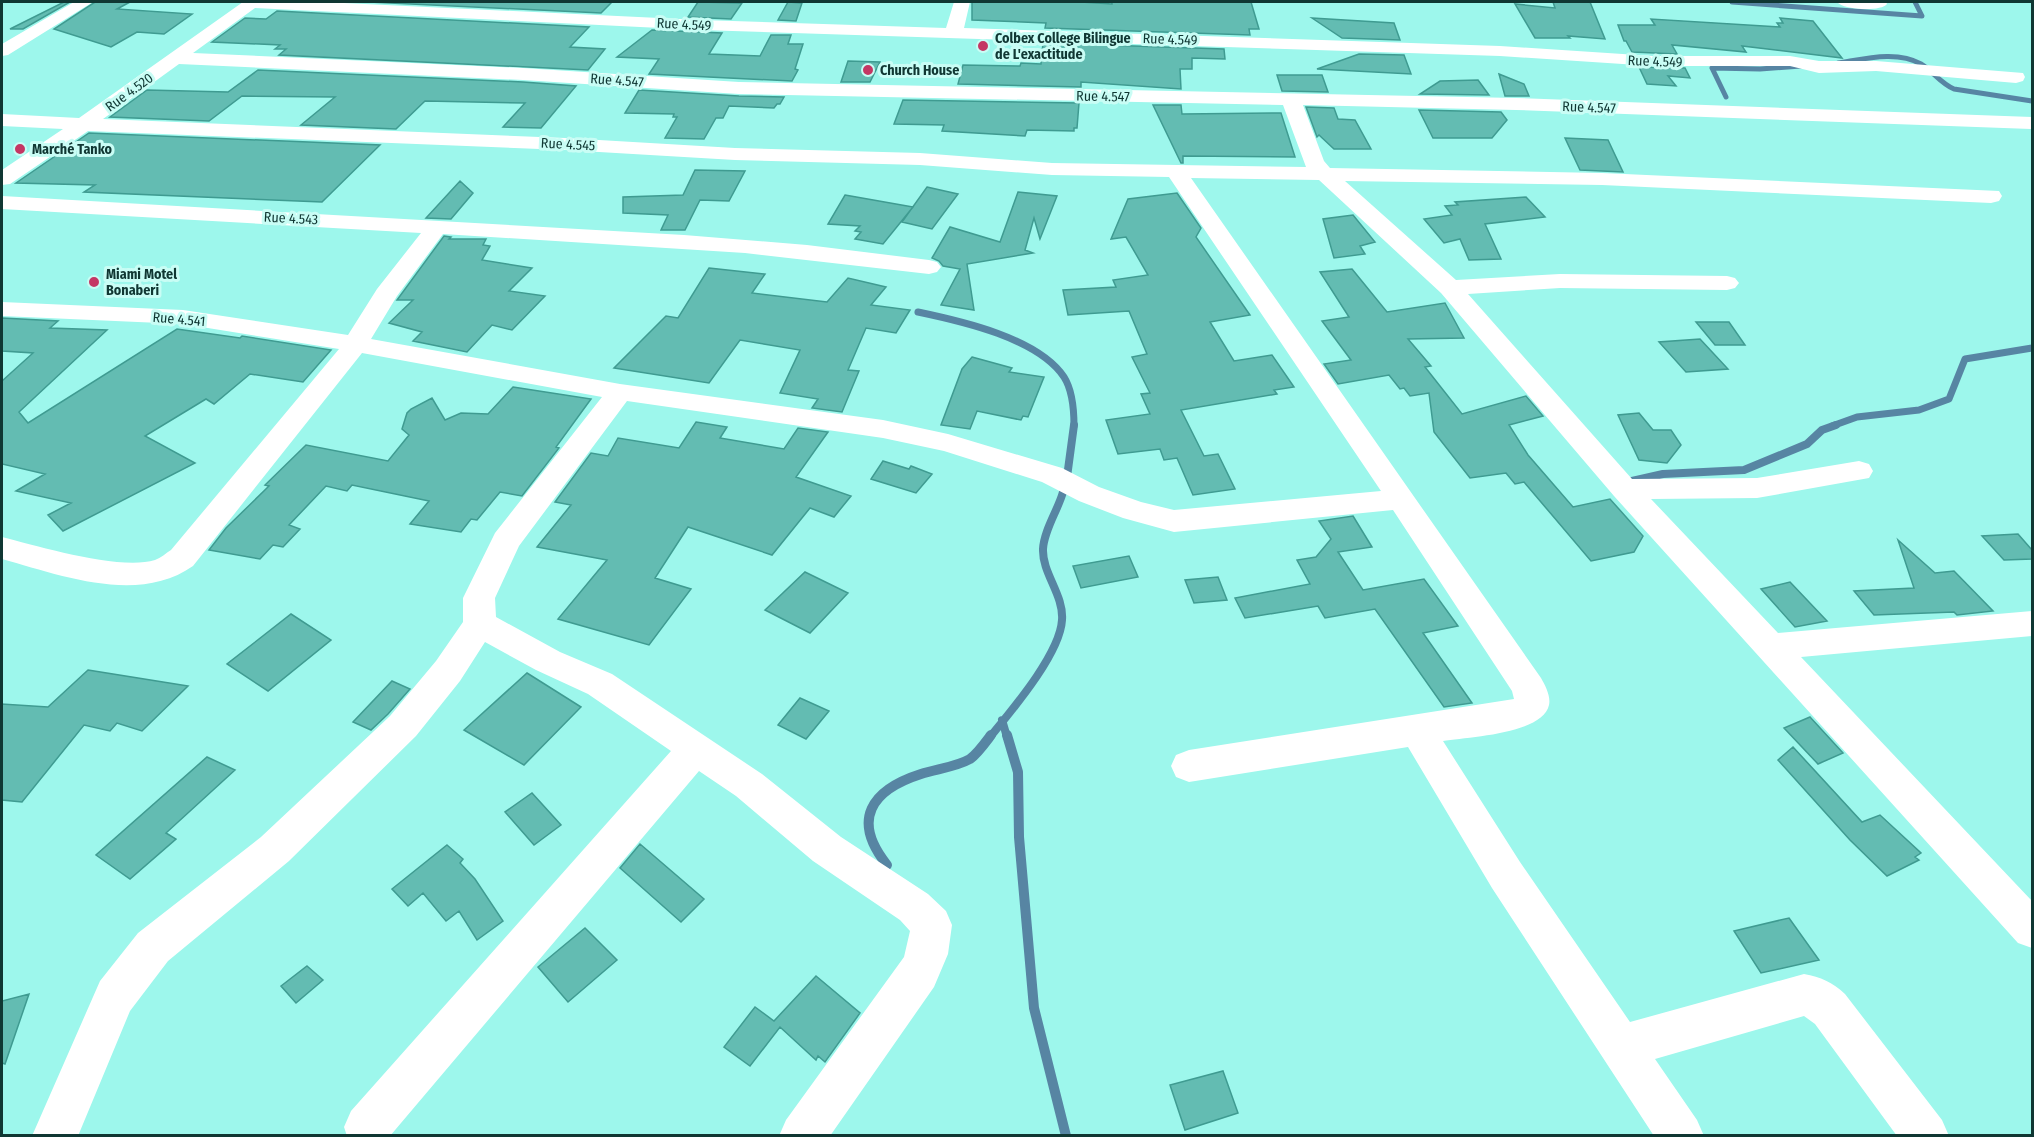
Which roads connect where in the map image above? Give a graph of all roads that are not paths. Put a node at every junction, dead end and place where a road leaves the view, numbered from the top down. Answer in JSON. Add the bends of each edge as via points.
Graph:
{"nodes":[{"id":1,"x":85,"y":2,"type":"edge"},
{"id":2,"x":252,"y":2,"type":"edge"},
{"id":3,"x":611,"y":2,"type":"edge"},
{"id":4,"x":962,"y":2,"type":"edge"},
{"id":5,"x":1845,"y":2,"type":"edge"},
{"id":6,"x":1879,"y":4,"type":"dead end"},
{"id":7,"x":595,"y":19,"type":"junction"},
{"id":8,"x":954,"y":32,"type":"junction"},
{"id":9,"x":2,"y":51,"type":"edge"},
{"id":10,"x":176,"y":58,"type":"junction"},
{"id":11,"x":2016,"y":77,"type":"dead end"},
{"id":12,"x":1291,"y":100,"type":"junction"},
{"id":13,"x":2,"y":120,"type":"edge"},
{"id":14,"x":2031,"y":123,"type":"dead end"},
{"id":15,"x":84,"y":124,"type":"junction"},
{"id":16,"x":1175,"y":170,"type":"junction"},
{"id":17,"x":1322,"y":172,"type":"junction"},
{"id":18,"x":2,"y":179,"type":"edge"},
{"id":19,"x":1992,"y":196,"type":"dead end"},
{"id":20,"x":2,"y":202,"type":"edge"},
{"id":21,"x":437,"y":227,"type":"junction"},
{"id":22,"x":929,"y":267,"type":"dead end"},
{"id":23,"x":1727,"y":283,"type":"dead end"},
{"id":24,"x":1450,"y":288,"type":"junction"},
{"id":25,"x":2,"y":309,"type":"edge"},
{"id":26,"x":354,"y":344,"type":"junction"},
{"id":27,"x":620,"y":392,"type":"junction"},
{"id":28,"x":1859,"y":471,"type":"dead end"},
{"id":29,"x":1624,"y":489,"type":"junction"},
{"id":30,"x":1402,"y":499,"type":"junction"},
{"id":31,"x":2,"y":548,"type":"edge"},
{"id":32,"x":2032,"y":623,"type":"edge"},
{"id":33,"x":480,"y":624,"type":"junction"},
{"id":34,"x":1768,"y":647,"type":"junction"},
{"id":35,"x":1418,"y":732,"type":"junction"},
{"id":36,"x":695,"y":749,"type":"junction"},
{"id":37,"x":1189,"y":766,"type":"dead end"},
{"id":38,"x":2032,"y":929,"type":"edge"},
{"id":39,"x":1622,"y":1046,"type":"junction"},
{"id":40,"x":367,"y":1127,"type":"dead end"},
{"id":41,"x":55,"y":1136,"type":"edge"},
{"id":42,"x":802,"y":1136,"type":"edge"},
{"id":43,"x":1681,"y":1136,"type":"edge"},
{"id":44,"x":1926,"y":1136,"type":"edge"}],
"edges":[{"from":1,"to":9,"type":"street"},
{"from":2,"to":7,"type":"street","name":"Rue 4.549"},
{"from":2,"to":10,"type":"street","name":"Rue 4.520"},
{"from":3,"to":7,"type":"street"},
{"from":4,"to":8,"type":"street"},
{"from":5,"to":6,"type":"street"},
{"from":7,"to":8,"type":"street","name":"Rue 4.549"},
{"from":8,"to":11,"type":"street","name":"Rue 4.549","via":[[1500,51],[1664,62],[1790,61],[1827,68],[1876,66]]},
{"from":10,"to":12,"type":"street","name":"Rue 4.547","via":[[740,88]]},
{"from":10,"to":15,"type":"street","name":"Rue 4.520"},
{"from":12,"to":14,"type":"street","name":"Rue 4.547"},
{"from":12,"to":17,"type":"street","via":[[1314,164]]},
{"from":13,"to":15,"type":"street","name":"Rue 4.545"},
{"from":15,"to":16,"type":"street","name":"Rue 4.545","via":[[920,159],[1052,169]]},
{"from":15,"to":18,"type":"street","name":"Rue 4.520"},
{"from":16,"to":17,"type":"street","name":"Rue 4.545"},
{"from":16,"to":30,"type":"street"},
{"from":17,"to":19,"type":"street","name":"Rue 4.545","via":[[1602,179]]},
{"from":17,"to":24,"type":"street"},
{"from":20,"to":21,"type":"street","name":"Rue 4.543"},
{"from":21,"to":22,"type":"street","name":"Rue 4.543","via":[[626,237],[870,258]]},
{"from":21,"to":26,"type":"street"},
{"from":23,"to":24,"type":"street","via":[[1560,281]]},
{"from":24,"to":29,"type":"street"},
{"from":25,"to":26,"type":"street","name":"Rue 4.541","via":[[183,317]]},
{"from":26,"to":27,"type":"street","name":"Rue 4.541"},
{"from":26,"to":31,"type":"street","via":[[315,398],[182,558],[162,570],[139,573],[81,567]]},
{"from":27,"to":30,"type":"street","name":"Rue 4.541","via":[[883,429],[948,443],[1052,475],[1134,511],[1174,521]]},
{"from":27,"to":33,"type":"street","via":[[506,541],[479,598]]},
{"from":28,"to":29,"type":"street","via":[[1758,488]]},
{"from":29,"to":34,"type":"street"},
{"from":30,"to":35,"type":"street","via":[[1529,688],[1532,704],[1521,714]]},
{"from":32,"to":34,"type":"street"},
{"from":33,"to":36,"type":"street","via":[[548,662],[600,684]]},
{"from":33,"to":41,"type":"street","via":[[403,726],[275,849],[153,947],[115,996]]},
{"from":34,"to":38,"type":"street"},
{"from":35,"to":37,"type":"street"},
{"from":35,"to":39,"type":"street","via":[[1506,875]]},
{"from":36,"to":40,"type":"street"},
{"from":36,"to":42,"type":"street","via":[[749,785],[827,849],[914,907],[932,925],[927,954],[918,972]]},
{"from":39,"to":43,"type":"street"},
{"from":39,"to":44,"type":"street","via":[[1804,994],[1818,998]]}]}
